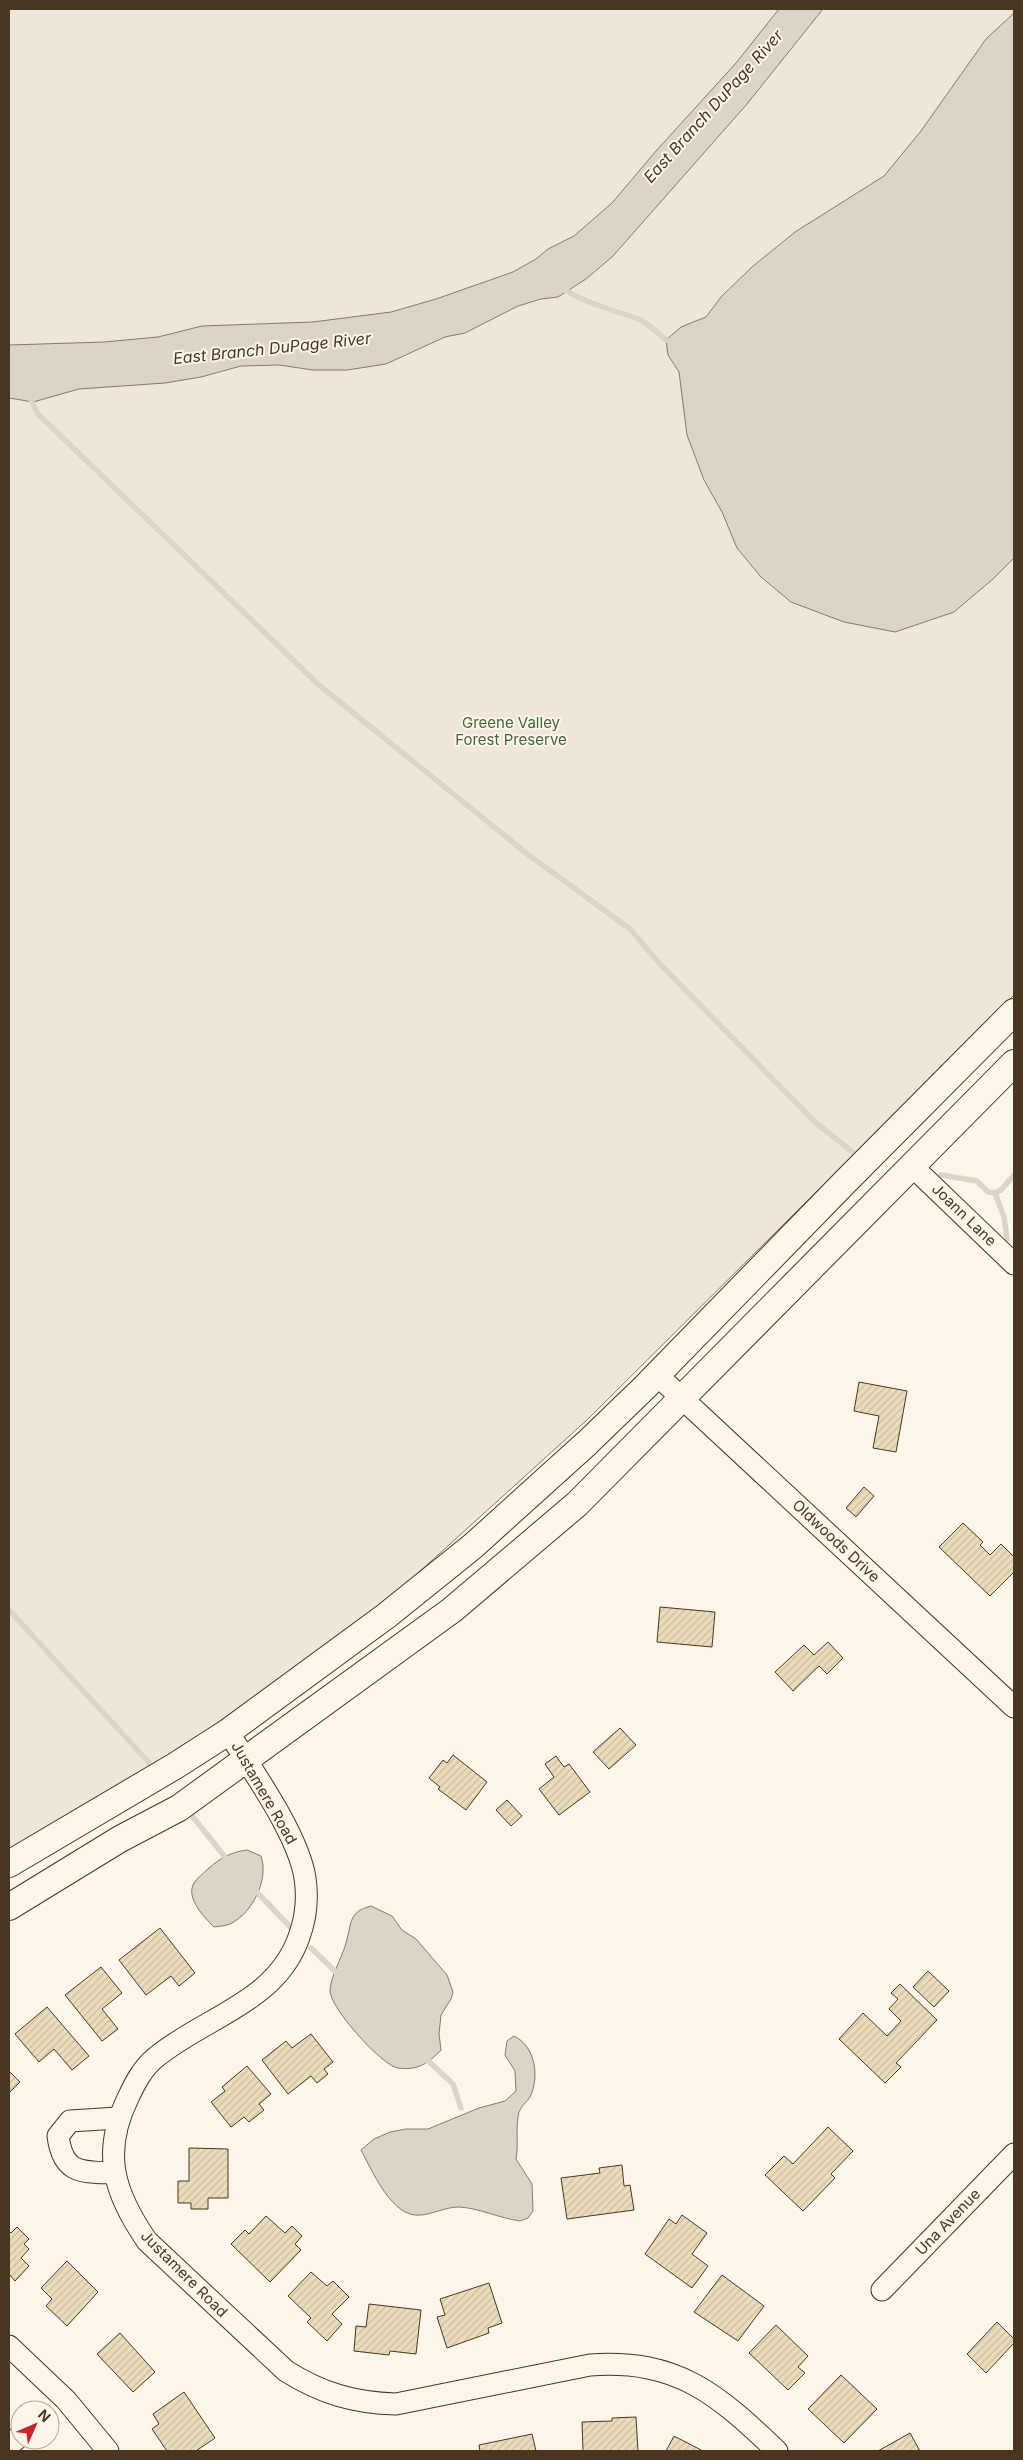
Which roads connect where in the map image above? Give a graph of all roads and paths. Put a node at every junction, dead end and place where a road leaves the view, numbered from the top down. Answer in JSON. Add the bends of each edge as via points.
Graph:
{"nodes":[{"id":1,"x":1014,"y":1012,"type":"edge"},
{"id":2,"x":1014,"y":1063,"type":"edge"},
{"id":3,"x":912,"y":1166,"type":"junction"},
{"id":4,"x":1014,"y":1264,"type":"edge"},
{"id":5,"x":657,"y":1374,"type":"junction"},
{"id":6,"x":683,"y":1399,"type":"junction"},
{"id":7,"x":1014,"y":1707,"type":"edge"},
{"id":8,"x":228,"y":1732,"type":"junction"},
{"id":9,"x":245,"y":1760,"type":"junction"},
{"id":10,"x":9,"y":1864,"type":"edge"},
{"id":11,"x":9,"y":1907,"type":"edge"},
{"id":12,"x":118,"y":2118,"type":"junction"},
{"id":13,"x":1014,"y":2154,"type":"edge"},
{"id":14,"x":114,"y":2173,"type":"junction"},
{"id":15,"x":882,"y":2290,"type":"dead end"},
{"id":16,"x":9,"y":2346,"type":"edge"},
{"id":17,"x":53,"y":2400,"type":"edge"},
{"id":18,"x":60,"y":2408,"type":"edge"},
{"id":19,"x":108,"y":2451,"type":"edge"},
{"id":20,"x":777,"y":2451,"type":"edge"}],
"edges":[{"from":1,"to":5,"type":"main road"},
{"from":2,"to":3,"type":"main road"},
{"from":3,"to":4,"type":"street","name":"Joann Lane"},
{"from":3,"to":6,"type":"main road"},
{"from":5,"to":6,"type":"street","name":"Oldwoods Drive"},
{"from":5,"to":8,"type":"main road","via":[[587,1444],[473,1546],[386,1616]]},
{"from":6,"to":7,"type":"street","name":"Oldwoods Drive"},
{"from":6,"to":9,"type":"main road","via":[[577,1504],[452,1610]]},
{"from":8,"to":9,"type":"street","name":"Justamere Road"},
{"from":8,"to":10,"type":"main road"},
{"from":9,"to":11,"type":"main road","via":[[179,1808],[120,1839]]},
{"from":9,"to":12,"type":"street","name":"Justamere Road","via":[[287,1830],[303,1868],[306,1905],[295,1947],[283,1968],[250,2000],[154,2059],[136,2081]]},
{"from":12,"to":14,"type":"street","name":"Justamere Road","via":[[113,2140]]},
{"from":12,"to":14,"type":"street","via":[[70,2121],[58,2136],[60,2153],[68,2165],[89,2172]]},
{"from":13,"to":15,"type":"street","name":"Una Avenue"},
{"from":14,"to":20,"type":"street","name":"Justamere Road","via":[[130,2217],[147,2242],[286,2371],[310,2386],[359,2402],[396,2404],[590,2365],[612,2363],[649,2367],[688,2379],[718,2398]]},
{"from":16,"to":17,"type":"street"},
{"from":18,"to":19,"type":"street"}]}
